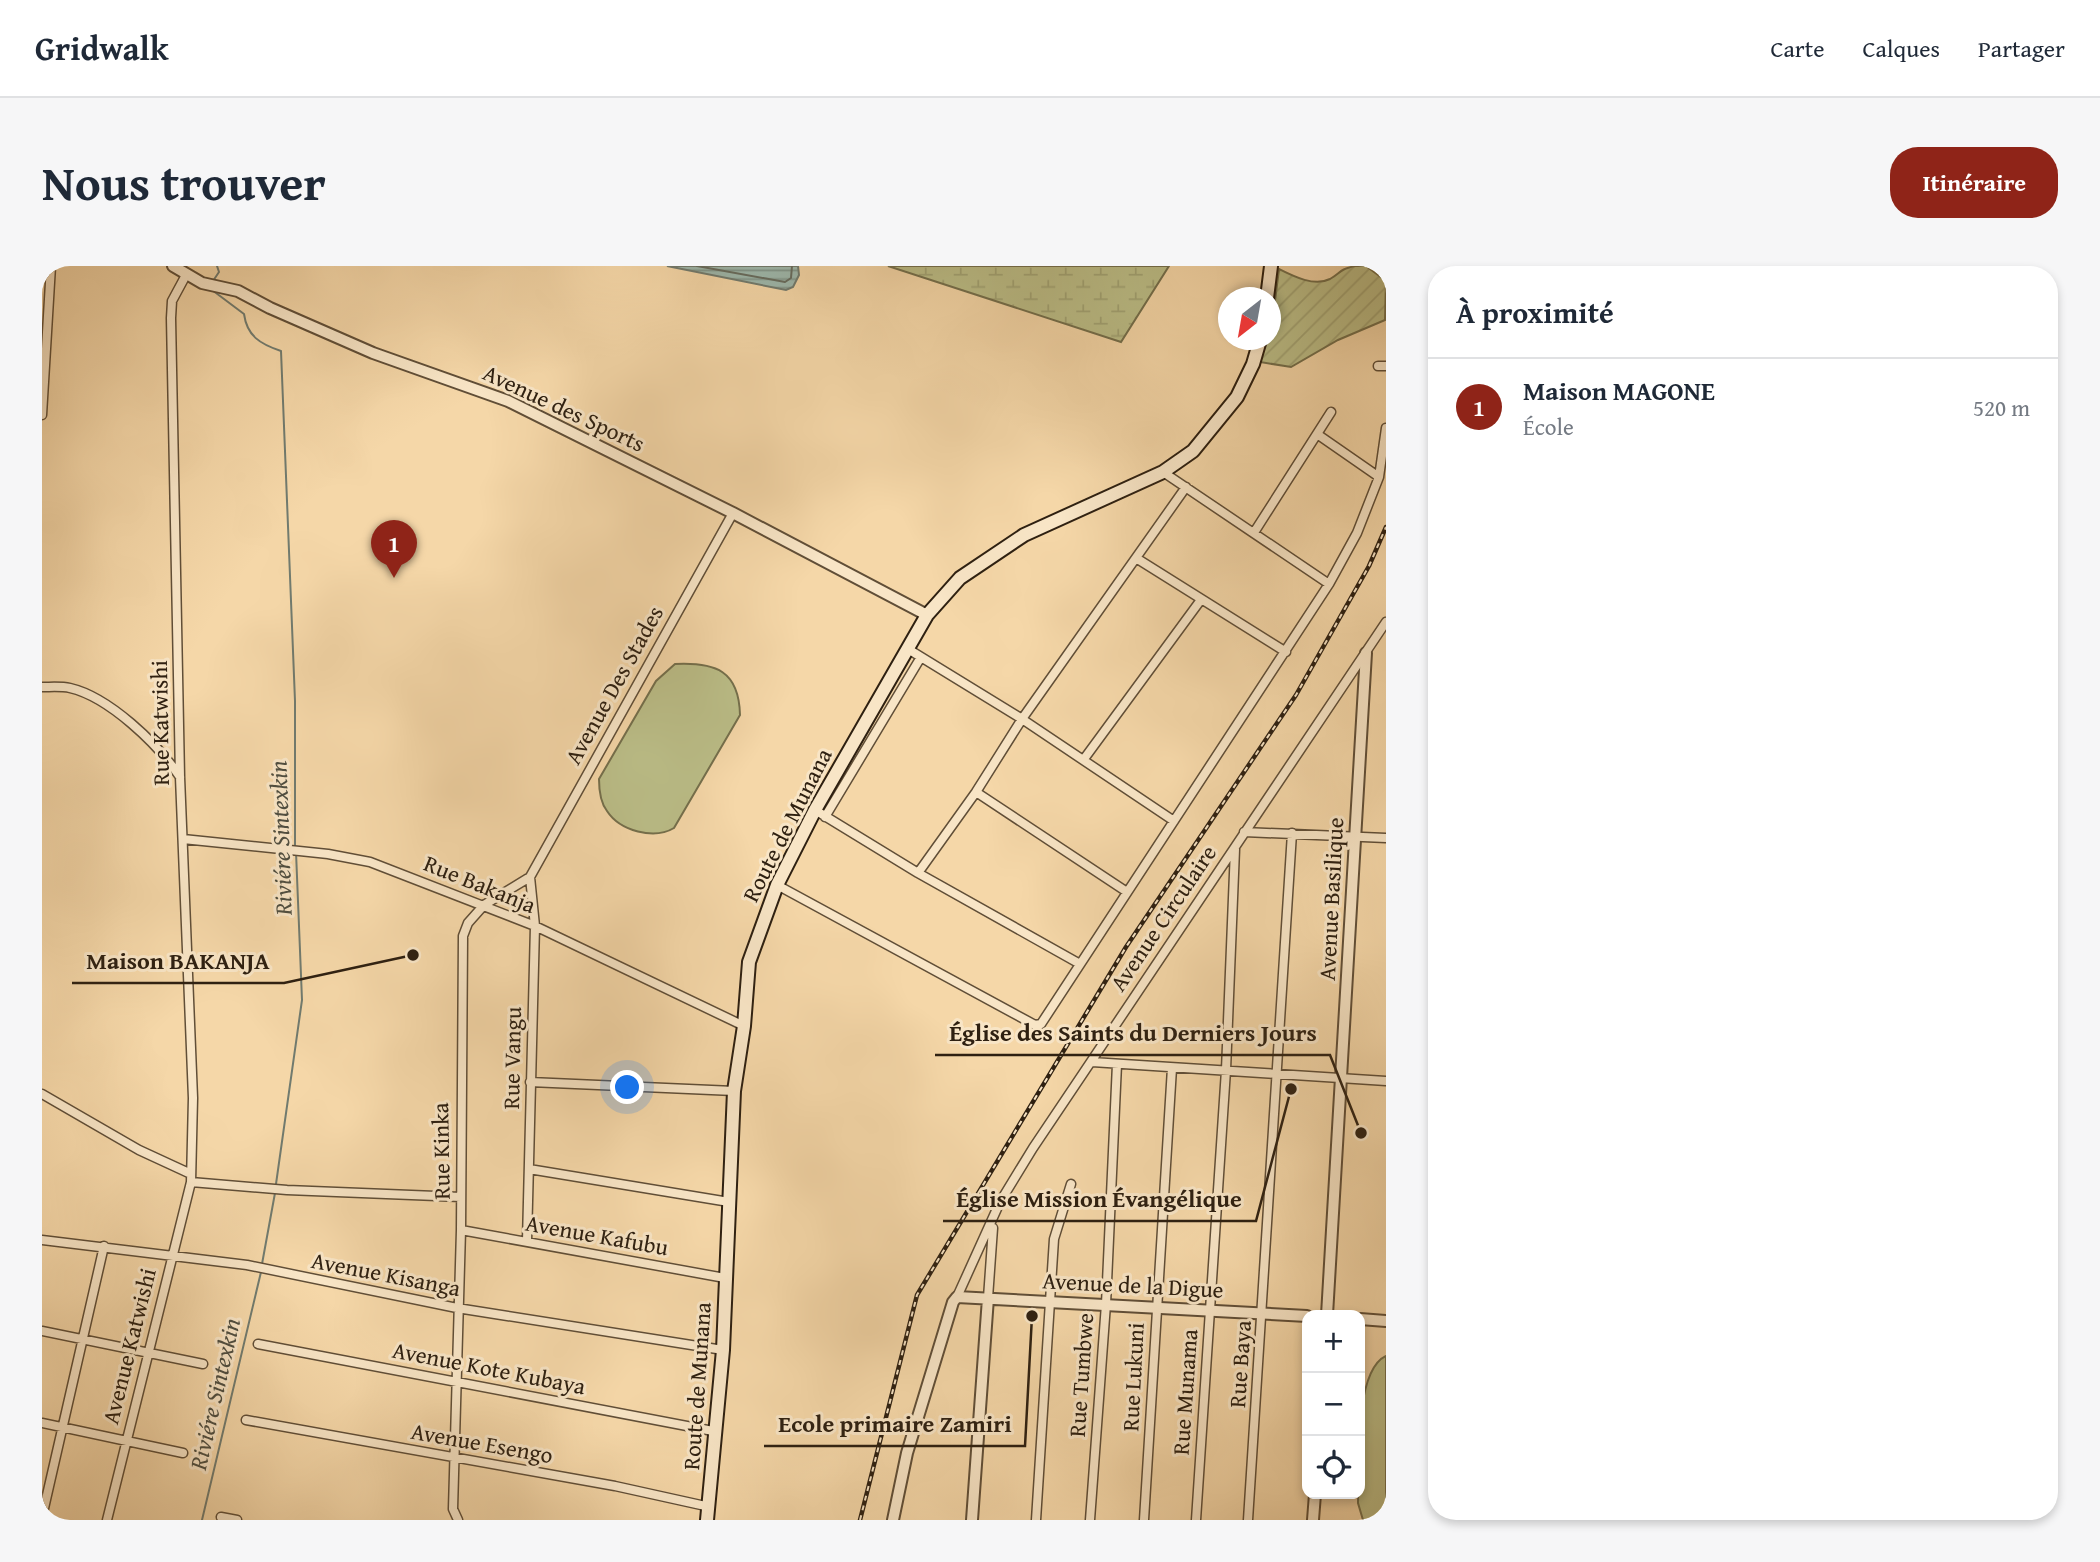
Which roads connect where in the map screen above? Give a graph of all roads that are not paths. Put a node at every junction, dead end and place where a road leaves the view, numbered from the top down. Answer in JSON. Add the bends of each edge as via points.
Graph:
{"nodes":[{"id":1,"x":51,"y":266,"type":"edge"},
{"id":2,"x":173,"y":266,"type":"edge"},
{"id":3,"x":1271,"y":266,"type":"edge"},
{"id":4,"x":186,"y":275,"type":"junction"},
{"id":5,"x":1268,"y":287,"type":"edge"},
{"id":6,"x":1257,"y":350,"type":"edge"},
{"id":7,"x":1331,"y":412,"type":"dead end"},
{"id":8,"x":42,"y":415,"type":"edge"},
{"id":9,"x":1386,"y":428,"type":"edge"},
{"id":10,"x":1317,"y":433,"type":"junction"},
{"id":11,"x":1163,"y":472,"type":"junction"},
{"id":12,"x":1379,"y":477,"type":"junction"},
{"id":13,"x":1186,"y":487,"type":"junction"},
{"id":14,"x":733,"y":513,"type":"junction"},
{"id":15,"x":1255,"y":531,"type":"junction"},
{"id":16,"x":1136,"y":558,"type":"junction"},
{"id":17,"x":1329,"y":584,"type":"junction"},
{"id":18,"x":1200,"y":601,"type":"junction"},
{"id":19,"x":927,"y":615,"type":"junction"},
{"id":20,"x":1386,"y":622,"type":"edge"},
{"id":21,"x":908,"y":649,"type":"junction"},
{"id":22,"x":1286,"y":652,"type":"junction"},
{"id":23,"x":1366,"y":653,"type":"junction"},
{"id":24,"x":921,"y":657,"type":"junction"},
{"id":25,"x":42,"y":687,"type":"edge"},
{"id":26,"x":1022,"y":719,"type":"junction"},
{"id":27,"x":1084,"y":759,"type":"junction"},
{"id":28,"x":180,"y":777,"type":"junction"},
{"id":29,"x":976,"y":792,"type":"junction"},
{"id":30,"x":820,"y":814,"type":"junction"},
{"id":31,"x":1174,"y":821,"type":"junction"},
{"id":32,"x":1244,"y":832,"type":"junction"},
{"id":33,"x":1292,"y":833,"type":"junction"},
{"id":34,"x":1355,"y":836,"type":"junction"},
{"id":35,"x":1386,"y":838,"type":"edge"},
{"id":36,"x":183,"y":839,"type":"junction"},
{"id":37,"x":1236,"y":846,"type":"junction"},
{"id":38,"x":918,"y":873,"type":"junction"},
{"id":39,"x":530,"y":877,"type":"junction"},
{"id":40,"x":777,"y":885,"type":"junction"},
{"id":41,"x":1127,"y":892,"type":"junction"},
{"id":42,"x":484,"y":905,"type":"junction"},
{"id":43,"x":535,"y":926,"type":"junction"},
{"id":44,"x":1080,"y":964,"type":"junction"},
{"id":45,"x":744,"y":1026,"type":"junction"},
{"id":46,"x":1092,"y":1062,"type":"junction"},
{"id":47,"x":1117,"y":1064,"type":"junction"},
{"id":48,"x":1172,"y":1068,"type":"junction"},
{"id":49,"x":1226,"y":1070,"type":"junction"},
{"id":50,"x":1278,"y":1074,"type":"junction"},
{"id":51,"x":1342,"y":1079,"type":"junction"},
{"id":52,"x":1386,"y":1081,"type":"edge"},
{"id":53,"x":530,"y":1082,"type":"junction"},
{"id":54,"x":734,"y":1091,"type":"junction"},
{"id":55,"x":42,"y":1094,"type":"edge"},
{"id":56,"x":529,"y":1169,"type":"junction"},
{"id":57,"x":191,"y":1178,"type":"junction"},
{"id":58,"x":1071,"y":1184,"type":"dead end"},
{"id":59,"x":461,"y":1197,"type":"junction"},
{"id":60,"x":729,"y":1202,"type":"junction"},
{"id":61,"x":993,"y":1221,"type":"junction"},
{"id":62,"x":461,"y":1230,"type":"junction"},
{"id":63,"x":42,"y":1240,"type":"edge"},
{"id":64,"x":527,"y":1241,"type":"junction"},
{"id":65,"x":104,"y":1246,"type":"junction"},
{"id":66,"x":172,"y":1254,"type":"junction"},
{"id":67,"x":725,"y":1278,"type":"junction"},
{"id":68,"x":957,"y":1297,"type":"junction"},
{"id":69,"x":988,"y":1298,"type":"junction"},
{"id":70,"x":1050,"y":1301,"type":"junction"},
{"id":71,"x":1106,"y":1304,"type":"junction"},
{"id":72,"x":457,"y":1307,"type":"junction"},
{"id":73,"x":1156,"y":1307,"type":"junction"},
{"id":74,"x":1209,"y":1308,"type":"junction"},
{"id":75,"x":1327,"y":1310,"type":"edge"},
{"id":76,"x":1263,"y":1314,"type":"junction"},
{"id":77,"x":1302,"y":1316,"type":"edge"},
{"id":78,"x":1365,"y":1319,"type":"edge"},
{"id":79,"x":1386,"y":1321,"type":"edge"},
{"id":80,"x":42,"y":1331,"type":"edge"},
{"id":81,"x":84,"y":1340,"type":"junction"},
{"id":82,"x":258,"y":1344,"type":"dead end"},
{"id":83,"x":723,"y":1350,"type":"junction"},
{"id":84,"x":147,"y":1353,"type":"junction"},
{"id":85,"x":203,"y":1364,"type":"dead end"},
{"id":86,"x":456,"y":1380,"type":"junction"},
{"id":87,"x":246,"y":1420,"type":"dead end"},
{"id":88,"x":42,"y":1423,"type":"edge"},
{"id":89,"x":62,"y":1428,"type":"junction"},
{"id":90,"x":713,"y":1431,"type":"junction"},
{"id":91,"x":125,"y":1441,"type":"junction"},
{"id":92,"x":183,"y":1452,"type":"dead end"},
{"id":93,"x":456,"y":1457,"type":"junction"},
{"id":94,"x":1315,"y":1499,"type":"edge"},
{"id":95,"x":709,"y":1513,"type":"edge"},
{"id":96,"x":42,"y":1517,"type":"edge"},
{"id":97,"x":221,"y":1517,"type":"dead end"},
{"id":98,"x":54,"y":1520,"type":"edge"},
{"id":99,"x":107,"y":1520,"type":"edge"},
{"id":100,"x":237,"y":1520,"type":"edge"},
{"id":101,"x":458,"y":1520,"type":"edge"},
{"id":102,"x":893,"y":1520,"type":"edge"},
{"id":103,"x":972,"y":1520,"type":"edge"},
{"id":104,"x":1036,"y":1520,"type":"edge"},
{"id":105,"x":1090,"y":1520,"type":"edge"},
{"id":106,"x":1143,"y":1520,"type":"edge"},
{"id":107,"x":1196,"y":1520,"type":"edge"},
{"id":108,"x":1248,"y":1520,"type":"edge"},
{"id":109,"x":1314,"y":1520,"type":"edge"}],
"edges":[{"from":1,"to":8,"type":"street"},
{"from":2,"to":4,"type":"street","name":"Avenue des Sports"},
{"from":3,"to":5,"type":"main road"},
{"from":4,"to":14,"type":"street","name":"Avenue des Sports","via":[[238,291],[373,353],[508,401]]},
{"from":4,"to":28,"type":"street","name":"Rue Katwishi","via":[[172,301],[171,318]]},
{"from":6,"to":11,"type":"main road","name":"Route de Munana","via":[[1237,397],[1217,425]]},
{"from":7,"to":10,"type":"street"},
{"from":9,"to":12,"type":"street"},
{"from":10,"to":12,"type":"street"},
{"from":10,"to":15,"type":"street"},
{"from":11,"to":13,"type":"street"},
{"from":11,"to":19,"type":"main road","name":"Route de Munana","via":[[990,555],[960,578]]},
{"from":12,"to":17,"type":"street","via":[[1357,533]]},
{"from":13,"to":15,"type":"street"},
{"from":13,"to":16,"type":"street"},
{"from":14,"to":19,"type":"street","name":"Avenue des Sports"},
{"from":14,"to":39,"type":"street","name":"Avenue Des Stades"},
{"from":15,"to":17,"type":"street"},
{"from":16,"to":18,"type":"street"},
{"from":16,"to":26,"type":"street"},
{"from":17,"to":22,"type":"street"},
{"from":18,"to":22,"type":"street"},
{"from":18,"to":27,"type":"street"},
{"from":19,"to":21,"type":"main road","name":"Route de Munana"},
{"from":20,"to":23,"type":"street","name":"Avenue Circulaire"},
{"from":21,"to":24,"type":"street"},
{"from":21,"to":30,"type":"main road","name":"Route de Munana"},
{"from":22,"to":31,"type":"street"},
{"from":23,"to":32,"type":"street","name":"Avenue Circulaire"},
{"from":23,"to":34,"type":"street","name":"Avenue Basilique"},
{"from":24,"to":26,"type":"street"},
{"from":24,"to":30,"type":"street"},
{"from":25,"to":28,"type":"street","via":[[76,690],[111,710],[160,748]]},
{"from":26,"to":27,"type":"street"},
{"from":26,"to":29,"type":"street"},
{"from":27,"to":31,"type":"street"},
{"from":28,"to":36,"type":"street","name":"Rue Katwishi"},
{"from":29,"to":38,"type":"street"},
{"from":29,"to":41,"type":"street"},
{"from":30,"to":38,"type":"street"},
{"from":30,"to":40,"type":"main road","name":"Route de Munana"},
{"from":31,"to":41,"type":"street"},
{"from":32,"to":33,"type":"street"},
{"from":32,"to":37,"type":"street","name":"Avenue Circulaire"},
{"from":33,"to":34,"type":"street"},
{"from":33,"to":50,"type":"street","name":"Rue Baya"},
{"from":34,"to":35,"type":"street"},
{"from":34,"to":51,"type":"street","name":"Avenue Basilique"},
{"from":36,"to":42,"type":"street","name":"Rue Bakanja","via":[[370,862]]},
{"from":36,"to":57,"type":"street","name":"Rue Katwishi","via":[[193,1098]]},
{"from":37,"to":46,"type":"street","name":"Avenue Circulaire"},
{"from":37,"to":49,"type":"street","name":"Rue Munama"},
{"from":38,"to":44,"type":"street"},
{"from":39,"to":42,"type":"street","name":"Rue Kinka"},
{"from":39,"to":43,"type":"street","name":"Rue Vangu"},
{"from":40,"to":44,"type":"street","via":[[1035,1025],[1041,1024]]},
{"from":40,"to":45,"type":"main road","name":"Route de Munana","via":[[749,962]]},
{"from":41,"to":44,"type":"street"},
{"from":42,"to":43,"type":"street","name":"Rue Bakanja"},
{"from":42,"to":59,"type":"street","name":"Rue Kinka","via":[[463,936]]},
{"from":43,"to":45,"type":"street","name":"Rue Bakanja"},
{"from":43,"to":53,"type":"street","name":"Rue Vangu"},
{"from":45,"to":54,"type":"main road","name":"Route de Munana"},
{"from":46,"to":47,"type":"street"},
{"from":46,"to":61,"type":"street","name":"Avenue Circulaire","via":[[1033,1148]]},
{"from":47,"to":48,"type":"street"},
{"from":47,"to":71,"type":"street","name":"Rue Tumbwe"},
{"from":48,"to":49,"type":"street"},
{"from":48,"to":73,"type":"street","name":"Rue Lukuni"},
{"from":49,"to":50,"type":"street"},
{"from":49,"to":74,"type":"street","name":"Rue Munama"},
{"from":50,"to":51,"type":"street"},
{"from":50,"to":76,"type":"street","name":"Rue Baya"},
{"from":51,"to":52,"type":"street"},
{"from":51,"to":75,"type":"street","name":"Avenue Basilique"},
{"from":53,"to":54,"type":"street"},
{"from":53,"to":56,"type":"street","name":"Rue Vangu"},
{"from":54,"to":60,"type":"main road","name":"Route de Munana"},
{"from":55,"to":57,"type":"street"},
{"from":56,"to":60,"type":"street"},
{"from":56,"to":64,"type":"street","name":"Rue Vangu"},
{"from":57,"to":59,"type":"street","via":[[299,1191]]},
{"from":57,"to":66,"type":"street","name":"Avenue Katwishi"},
{"from":58,"to":70,"type":"street","via":[[1055,1227]]},
{"from":59,"to":62,"type":"street","name":"Rue Kinka"},
{"from":60,"to":67,"type":"main road","name":"Route de Munana"},
{"from":61,"to":68,"type":"street","name":"Avenue Circulaire"},
{"from":61,"to":69,"type":"street"},
{"from":62,"to":64,"type":"street","name":"Avenue Kafubu"},
{"from":62,"to":72,"type":"street","name":"Rue Kinka"},
{"from":63,"to":65,"type":"street","name":"Avenue Kisanga"},
{"from":64,"to":67,"type":"street","name":"Avenue Kafubu"},
{"from":65,"to":66,"type":"street","name":"Avenue Kisanga"},
{"from":65,"to":81,"type":"street"},
{"from":66,"to":72,"type":"street","name":"Avenue Kisanga"},
{"from":66,"to":84,"type":"street","name":"Avenue Katwishi"},
{"from":67,"to":83,"type":"main road","name":"Route de Munana"},
{"from":68,"to":69,"type":"street","name":"Avenue de la Digue"},
{"from":68,"to":102,"type":"street","name":"Avenue Circulaire","via":[[907,1453]]},
{"from":69,"to":70,"type":"street","name":"Avenue de la Digue"},
{"from":69,"to":103,"type":"street"},
{"from":70,"to":71,"type":"street","name":"Avenue de la Digue"},
{"from":70,"to":104,"type":"street"},
{"from":71,"to":73,"type":"street","name":"Avenue de la Digue"},
{"from":71,"to":105,"type":"street","name":"Rue Tumbwe"},
{"from":72,"to":83,"type":"street","name":"Avenue Kisanga"},
{"from":72,"to":86,"type":"street","name":"Rue Kinka"},
{"from":73,"to":74,"type":"street","name":"Avenue de la Digue"},
{"from":73,"to":106,"type":"street","name":"Rue Lukuni"},
{"from":74,"to":76,"type":"street","name":"Avenue de la Digue"},
{"from":74,"to":107,"type":"street","name":"Rue Munama"},
{"from":76,"to":77,"type":"street","name":"Avenue de la Digue"},
{"from":76,"to":108,"type":"street","name":"Rue Baya"},
{"from":78,"to":79,"type":"street"},
{"from":80,"to":81,"type":"street"},
{"from":81,"to":84,"type":"street"},
{"from":81,"to":89,"type":"street"},
{"from":82,"to":86,"type":"street","name":"Avenue Kote Kubaya"},
{"from":83,"to":90,"type":"main road","name":"Route de Munana"},
{"from":84,"to":85,"type":"street"},
{"from":84,"to":91,"type":"street","name":"Avenue Katwishi"},
{"from":86,"to":90,"type":"street","name":"Avenue Kote Kubaya"},
{"from":86,"to":93,"type":"street","name":"Rue Kinka"},
{"from":87,"to":93,"type":"street","name":"Avenue Esengo"},
{"from":88,"to":89,"type":"street"},
{"from":89,"to":91,"type":"street"},
{"from":89,"to":96,"type":"street"},
{"from":90,"to":95,"type":"main road","name":"Route de Munana"},
{"from":91,"to":92,"type":"street"},
{"from":91,"to":99,"type":"street","name":"Avenue Katwishi"},
{"from":93,"to":95,"type":"street","name":"Avenue Esengo"},
{"from":93,"to":101,"type":"street","name":"Rue Kinka","via":[[453,1509]]},
{"from":94,"to":109,"type":"street"},
{"from":96,"to":98,"type":"street"},
{"from":97,"to":100,"type":"street"}]}
